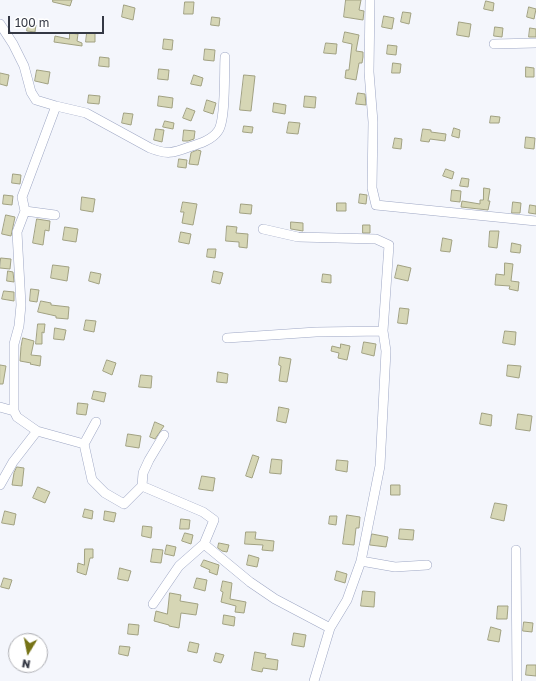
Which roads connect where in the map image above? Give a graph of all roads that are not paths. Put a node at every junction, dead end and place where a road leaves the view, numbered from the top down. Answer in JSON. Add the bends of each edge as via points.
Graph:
{"nodes":[{"id":1,"x":370,"y":0,"type":"edge"},
{"id":2,"x":0,"y":24,"type":"edge"},
{"id":3,"x":494,"y":44,"type":"dead end"},
{"id":4,"x":536,"y":44,"type":"edge"},
{"id":5,"x":225,"y":57,"type":"dead end"},
{"id":6,"x":56,"y":106,"type":"junction"},
{"id":7,"x":25,"y":211,"type":"junction"},
{"id":8,"x":55,"y":215,"type":"dead end"},
{"id":9,"x":536,"y":221,"type":"edge"},
{"id":10,"x":263,"y":229,"type":"dead end"},
{"id":11,"x":383,"y":331,"type":"junction"},
{"id":12,"x":226,"y":338,"type":"dead end"},
{"id":13,"x":0,"y":407,"type":"edge"},
{"id":14,"x":14,"y":411,"type":"junction"},
{"id":15,"x":96,"y":422,"type":"dead end"},
{"id":16,"x":37,"y":431,"type":"junction"},
{"id":17,"x":164,"y":435,"type":"dead end"},
{"id":18,"x":84,"y":444,"type":"junction"},
{"id":19,"x":0,"y":485,"type":"edge"},
{"id":20,"x":142,"y":486,"type":"junction"},
{"id":21,"x":204,"y":544,"type":"junction"},
{"id":22,"x":516,"y":550,"type":"dead end"},
{"id":23,"x":361,"y":561,"type":"junction"},
{"id":24,"x":427,"y":565,"type":"dead end"},
{"id":25,"x":153,"y":604,"type":"dead end"},
{"id":26,"x":330,"y":628,"type":"junction"},
{"id":27,"x":314,"y":681,"type":"edge"},
{"id":28,"x":517,"y":681,"type":"edge"}],
"edges":[{"from":1,"to":9,"type":"street","via":[[372,188],[376,205]]},
{"from":2,"to":6,"type":"street","via":[[24,66],[31,92],[36,100]]},
{"from":3,"to":4,"type":"street"},
{"from":5,"to":6,"type":"street","via":[[223,118],[219,130],[200,143],[171,153],[150,148],[86,113]]},
{"from":6,"to":7,"type":"street","via":[[22,197]]},
{"from":7,"to":8,"type":"street"},
{"from":7,"to":14,"type":"street","via":[[17,232],[21,305],[14,344]]},
{"from":10,"to":11,"type":"street","via":[[298,237],[376,238],[389,245]]},
{"from":11,"to":12,"type":"street"},
{"from":11,"to":23,"type":"street","via":[[386,352],[380,466]]},
{"from":13,"to":14,"type":"street"},
{"from":14,"to":16,"type":"street","via":[[17,417]]},
{"from":15,"to":18,"type":"street"},
{"from":16,"to":18,"type":"street"},
{"from":16,"to":19,"type":"street","via":[[12,462]]},
{"from":17,"to":20,"type":"street","via":[[149,460]]},
{"from":18,"to":20,"type":"street","via":[[92,480],[105,493],[124,504]]},
{"from":20,"to":21,"type":"street","via":[[203,512],[214,520]]},
{"from":21,"to":25,"type":"street","via":[[179,566]]},
{"from":21,"to":26,"type":"street","via":[[269,595]]},
{"from":22,"to":28,"type":"street"},
{"from":23,"to":24,"type":"street","via":[[395,567]]},
{"from":23,"to":26,"type":"street","via":[[347,600]]},
{"from":26,"to":27,"type":"street"}]}
